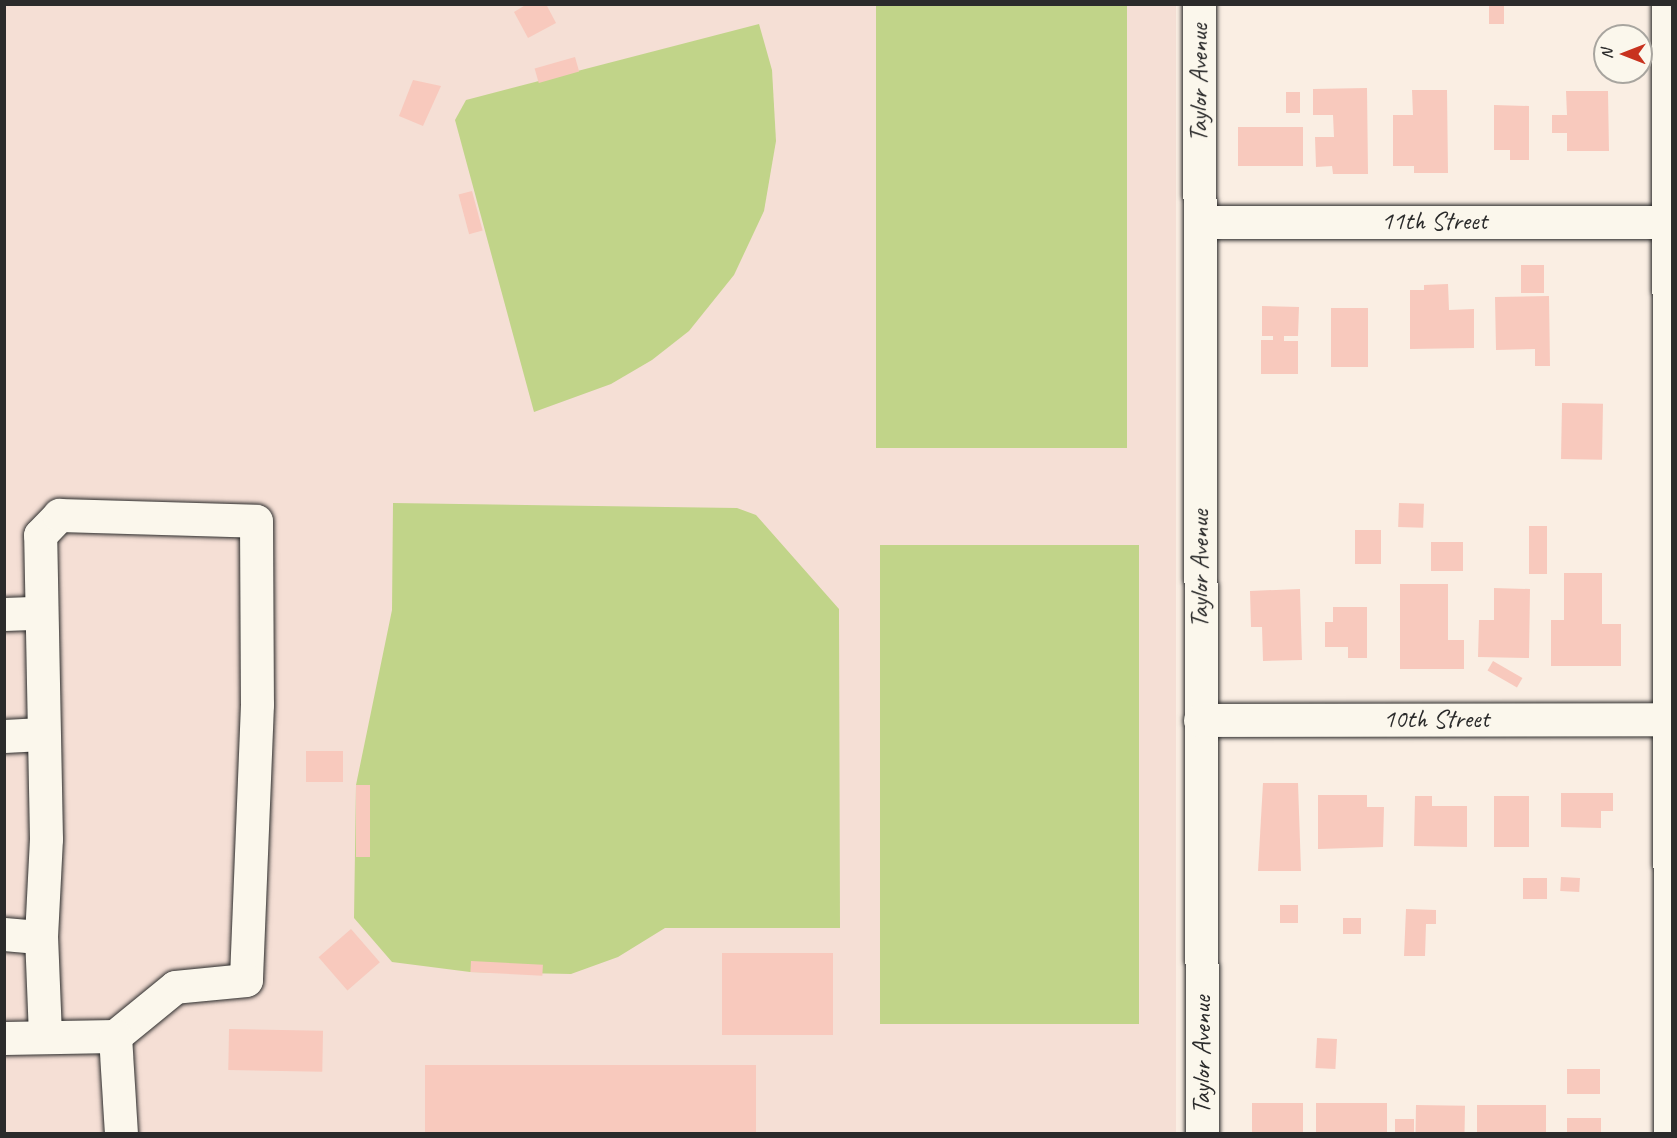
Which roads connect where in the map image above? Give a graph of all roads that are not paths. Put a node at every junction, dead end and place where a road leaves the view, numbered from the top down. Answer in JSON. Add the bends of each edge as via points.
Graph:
{"nodes":[{"id":1,"x":1199,"y":4,"type":"edge"},
{"id":2,"x":1668,"y":4,"type":"edge"},
{"id":3,"x":1200,"y":222,"type":"junction"},
{"id":4,"x":1670,"y":222,"type":"edge"},
{"id":5,"x":39,"y":613,"type":"junction"},
{"id":6,"x":4,"y":614,"type":"edge"},
{"id":7,"x":1671,"y":719,"type":"edge"},
{"id":8,"x":1200,"y":720,"type":"junction"},
{"id":9,"x":42,"y":734,"type":"junction"},
{"id":10,"x":4,"y":736,"type":"edge"},
{"id":11,"x":4,"y":934,"type":"edge"},
{"id":12,"x":41,"y":937,"type":"junction"},
{"id":13,"x":45,"y":1035,"type":"junction"},
{"id":14,"x":115,"y":1036,"type":"junction"},
{"id":15,"x":4,"y":1038,"type":"edge"},
{"id":16,"x":121,"y":1134,"type":"edge"},
{"id":17,"x":1202,"y":1134,"type":"edge"},
{"id":18,"x":1670,"y":1134,"type":"edge"}],
"edges":[{"from":1,"to":3,"type":"street","name":"Taylor Avenue"},
{"from":2,"to":4,"type":"street"},
{"from":3,"to":4,"type":"street","name":"11th Street"},
{"from":3,"to":8,"type":"street","name":"Taylor Avenue"},
{"from":4,"to":7,"type":"street"},
{"from":5,"to":6,"type":"street"},
{"from":5,"to":9,"type":"street"},
{"from":5,"to":14,"type":"street","via":[[40,534],[59,515],[256,520],[257,704],[246,980],[175,987]]},
{"from":7,"to":8,"type":"street","name":"10th Street"},
{"from":7,"to":18,"type":"street"},
{"from":8,"to":17,"type":"street","name":"Taylor Avenue"},
{"from":9,"to":10,"type":"street"},
{"from":9,"to":12,"type":"street","via":[[46,839]]},
{"from":11,"to":12,"type":"street"},
{"from":12,"to":13,"type":"street"},
{"from":13,"to":14,"type":"street"},
{"from":13,"to":15,"type":"street"},
{"from":14,"to":16,"type":"street"}]}
